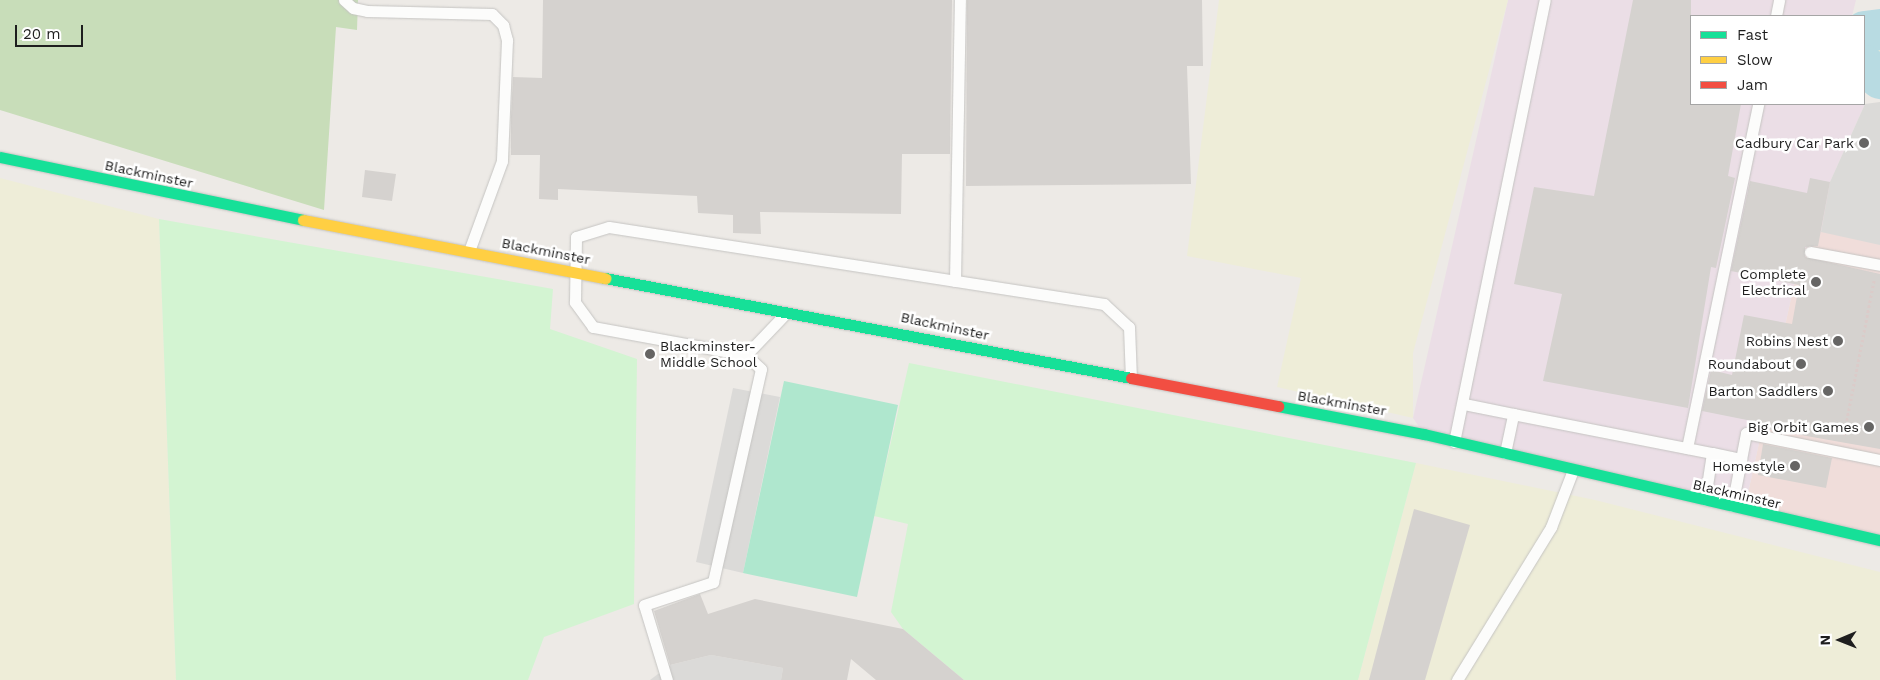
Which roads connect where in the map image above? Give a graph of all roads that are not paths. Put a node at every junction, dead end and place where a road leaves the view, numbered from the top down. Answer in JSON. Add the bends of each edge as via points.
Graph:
{"nodes":[{"id":1,"x":344,"y":0,"type":"edge"},
{"id":2,"x":960,"y":0,"type":"edge"},
{"id":3,"x":1545,"y":0,"type":"edge"},
{"id":4,"x":1779,"y":0,"type":"edge"},
{"id":5,"x":1776,"y":15,"type":"edge"},
{"id":6,"x":1758,"y":105,"type":"edge"},
{"id":7,"x":0,"y":157,"type":"edge"},
{"id":8,"x":469,"y":251,"type":"junction"},
{"id":9,"x":1810,"y":252,"type":"dead end"},
{"id":10,"x":1879,"y":265,"type":"edge"},
{"id":11,"x":573,"y":271,"type":"junction"},
{"id":12,"x":955,"y":281,"type":"junction"},
{"id":13,"x":789,"y":309,"type":"junction"},
{"id":14,"x":746,"y":355,"type":"junction"},
{"id":15,"x":1131,"y":379,"type":"junction"},
{"id":16,"x":1464,"y":404,"type":"junction"},
{"id":17,"x":1513,"y":414,"type":"junction"},
{"id":18,"x":1454,"y":442,"type":"junction"},
{"id":19,"x":1687,"y":448,"type":"junction"},
{"id":20,"x":1505,"y":453,"type":"junction"},
{"id":21,"x":1712,"y":453,"type":"junction"},
{"id":22,"x":1741,"y":459,"type":"junction"},
{"id":23,"x":1880,"y":460,"type":"edge"},
{"id":24,"x":1573,"y":470,"type":"junction"},
{"id":25,"x":1704,"y":502,"type":"junction"},
{"id":26,"x":1732,"y":508,"type":"junction"},
{"id":27,"x":1880,"y":540,"type":"edge"},
{"id":28,"x":667,"y":680,"type":"edge"},
{"id":29,"x":1457,"y":680,"type":"edge"}],
"edges":[{"from":1,"to":8,"type":"lane","via":[[353,8],[367,11],[492,14],[503,25],[507,40],[502,161]]},
{"from":2,"to":12,"type":"lane"},
{"from":3,"to":16,"type":"lane"},
{"from":4,"to":5,"type":"lane"},
{"from":6,"to":19,"type":"lane"},
{"from":7,"to":8,"type":"main road","name":"Blackminster"},
{"from":8,"to":11,"type":"main road","name":"Blackminster"},
{"from":9,"to":10,"type":"lane"},
{"from":11,"to":12,"type":"lane","via":[[576,236],[609,227]]},
{"from":11,"to":13,"type":"main road","name":"Blackminster"},
{"from":11,"to":14,"type":"lane","via":[[575,302],[593,327]]},
{"from":12,"to":15,"type":"lane","via":[[1104,304],[1129,327]]},
{"from":13,"to":14,"type":"lane"},
{"from":13,"to":15,"type":"main road","name":"Blackminster"},
{"from":14,"to":28,"type":"lane","via":[[761,369],[713,582],[644,605]]},
{"from":15,"to":18,"type":"main road","name":"Blackminster"},
{"from":16,"to":17,"type":"lane"},
{"from":16,"to":18,"type":"lane"},
{"from":17,"to":19,"type":"lane"},
{"from":17,"to":20,"type":"lane"},
{"from":18,"to":20,"type":"main road","name":"Blackminster"},
{"from":19,"to":21,"type":"lane"},
{"from":20,"to":24,"type":"main road","name":"Blackminster"},
{"from":21,"to":22,"type":"lane"},
{"from":21,"to":25,"type":"lane"},
{"from":22,"to":23,"type":"lane","via":[[1746,433]]},
{"from":22,"to":26,"type":"lane"},
{"from":24,"to":25,"type":"main road","name":"Blackminster"},
{"from":24,"to":29,"type":"lane","via":[[1550,527]]},
{"from":25,"to":26,"type":"main road","name":"Blackminster"},
{"from":26,"to":27,"type":"main road","name":"Blackminster"}]}
